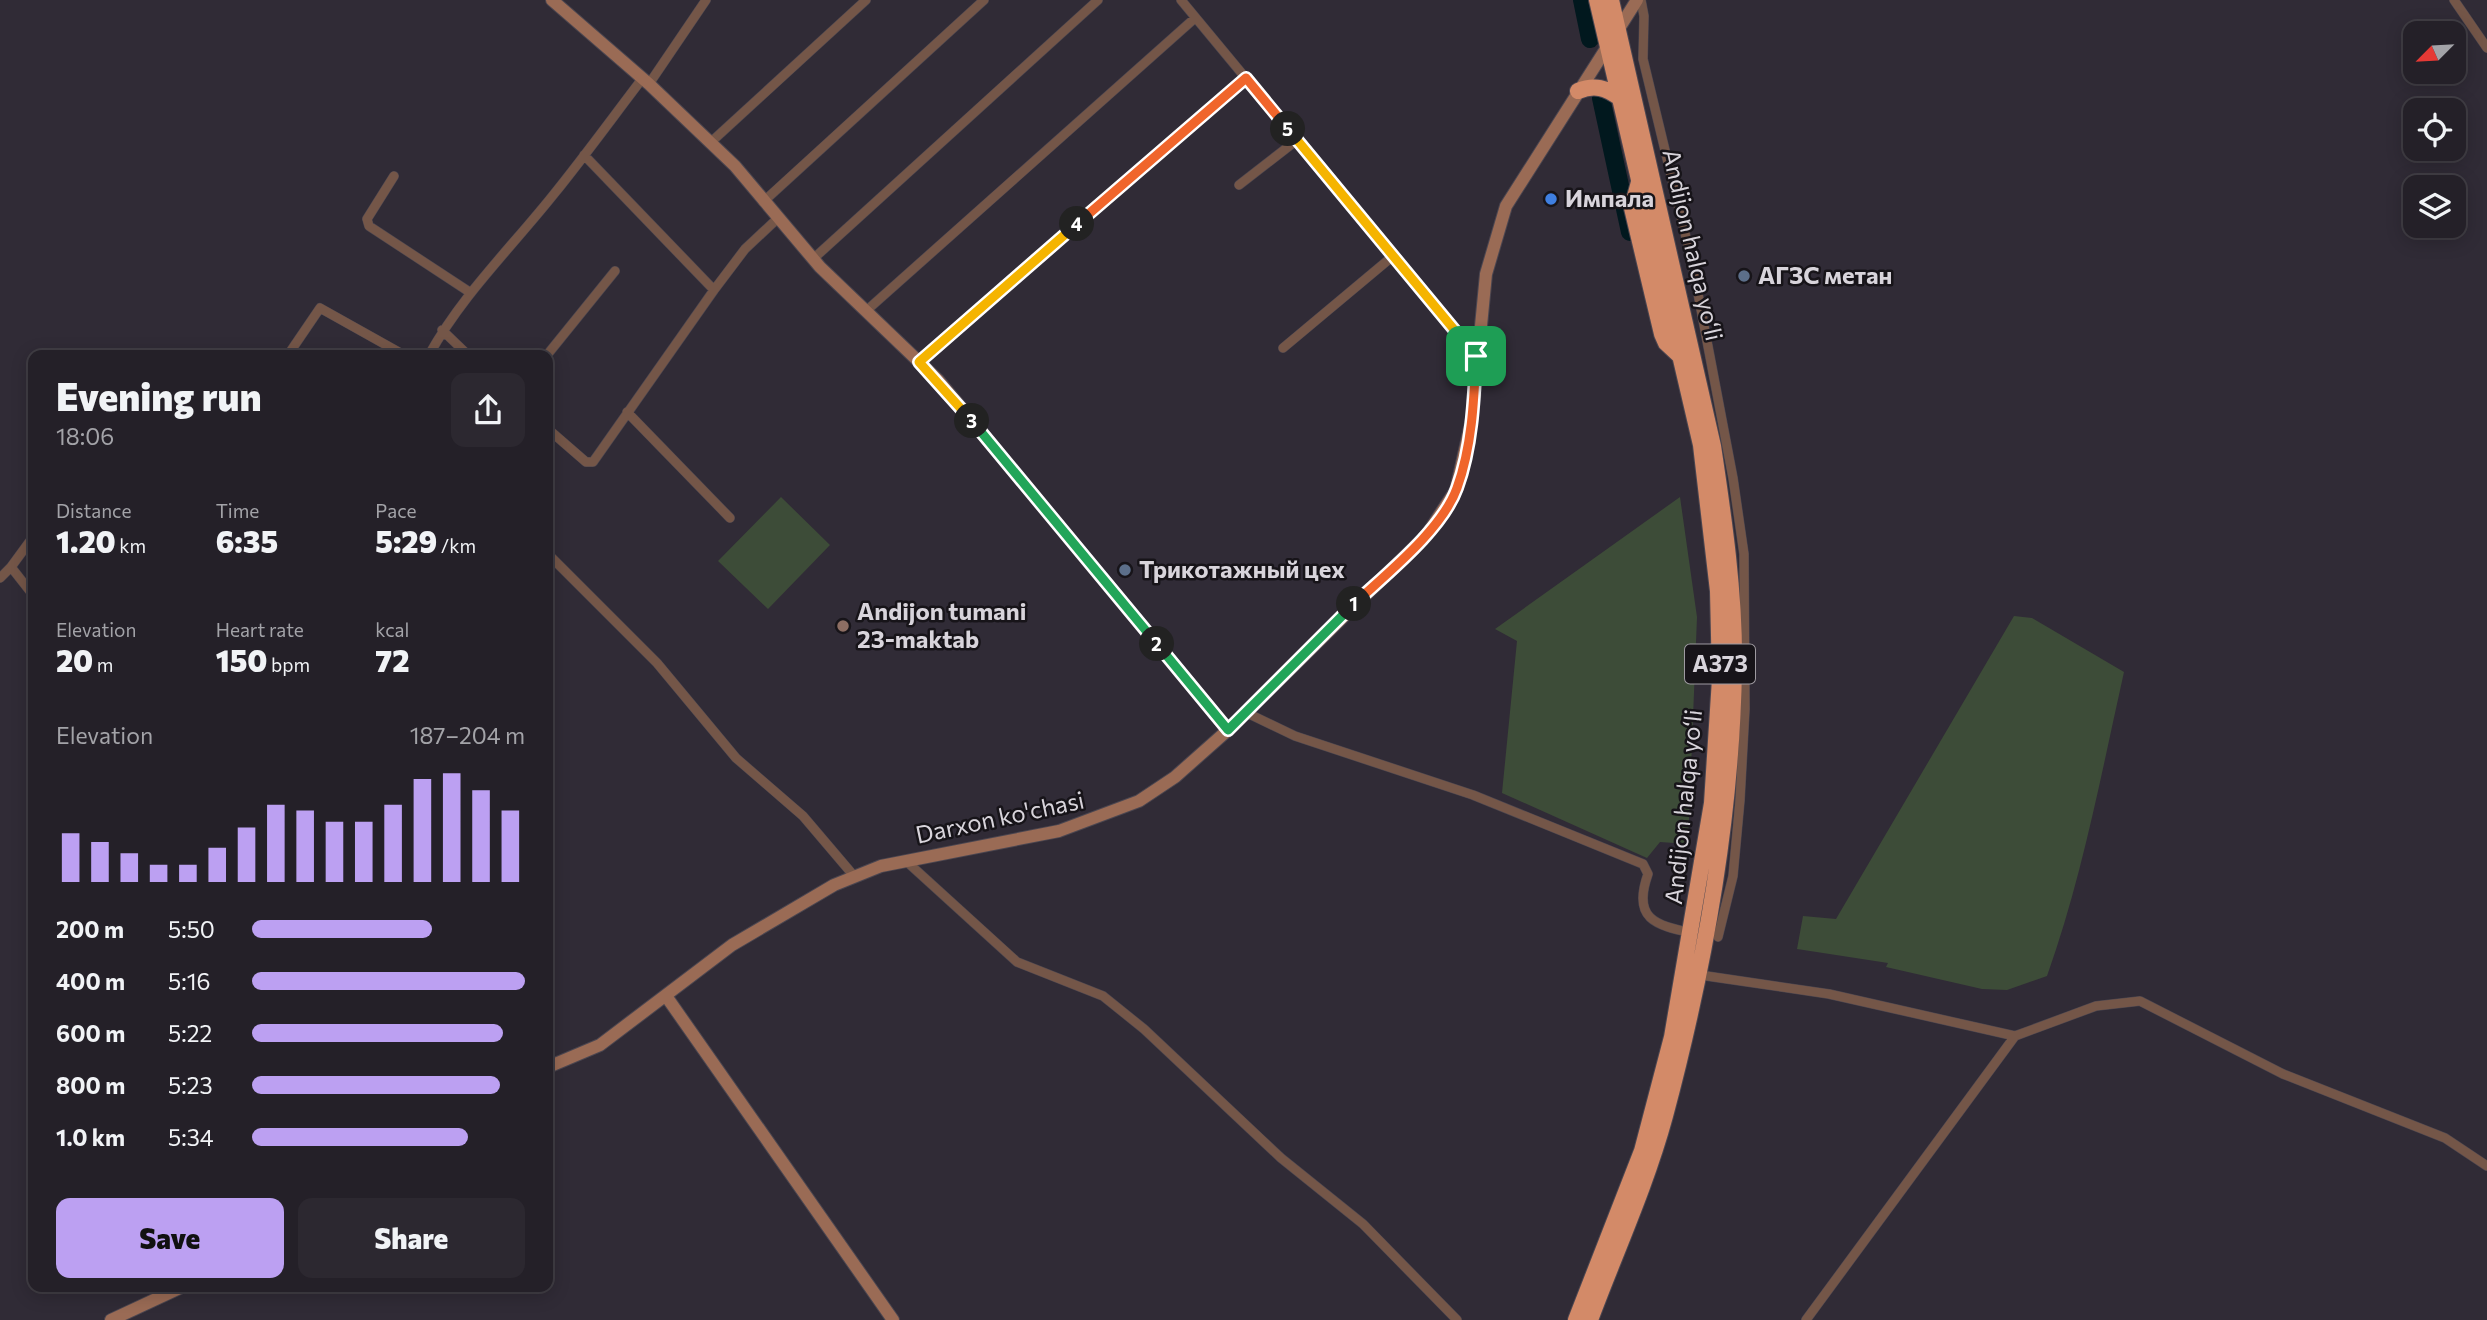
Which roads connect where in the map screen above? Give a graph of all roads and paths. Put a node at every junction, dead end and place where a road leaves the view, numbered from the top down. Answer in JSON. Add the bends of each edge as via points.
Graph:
{"nodes":[{"id":1,"x":552,"y":0,"type":"edge"},
{"id":2,"x":706,"y":0,"type":"edge"},
{"id":3,"x":866,"y":0,"type":"edge"},
{"id":4,"x":984,"y":0,"type":"edge"},
{"id":5,"x":1098,"y":0,"type":"edge"},
{"id":6,"x":1181,"y":0,"type":"edge"},
{"id":7,"x":1597,"y":0,"type":"edge"},
{"id":8,"x":1611,"y":0,"type":"edge"},
{"id":9,"x":1639,"y":0,"type":"edge"},
{"id":10,"x":2454,"y":0,"type":"edge"},
{"id":11,"x":1195,"y":18,"type":"junction"},
{"id":12,"x":1619,"y":31,"type":"junction"},
{"id":13,"x":2487,"y":48,"type":"edge"},
{"id":14,"x":1609,"y":49,"type":"junction"},
{"id":15,"x":1246,"y":78,"type":"junction"},
{"id":16,"x":645,"y":81,"type":"junction"},
{"id":17,"x":1578,"y":91,"type":"junction"},
{"id":18,"x":1620,"y":99,"type":"junction"},
{"id":19,"x":1297,"y":139,"type":"junction"},
{"id":20,"x":710,"y":143,"type":"junction"},
{"id":21,"x":584,"y":155,"type":"junction"},
{"id":22,"x":1653,"y":173,"type":"junction"},
{"id":23,"x":394,"y":176,"type":"dead end"},
{"id":24,"x":1239,"y":185,"type":"dead end"},
{"id":25,"x":763,"y":202,"type":"junction"},
{"id":26,"x":777,"y":219,"type":"junction"},
{"id":27,"x":1393,"y":256,"type":"junction"},
{"id":28,"x":813,"y":259,"type":"junction"},
{"id":29,"x":615,"y":271,"type":"dead end"},
{"id":30,"x":714,"y":290,"type":"junction"},
{"id":31,"x":471,"y":293,"type":"junction"},
{"id":32,"x":866,"y":312,"type":"junction"},
{"id":33,"x":1696,"y":326,"type":"junction"},
{"id":34,"x":442,"y":330,"type":"junction"},
{"id":35,"x":1283,"y":348,"type":"dead end"},
{"id":36,"x":291,"y":350,"type":"edge"},
{"id":37,"x":395,"y":350,"type":"edge"},
{"id":38,"x":432,"y":350,"type":"edge"},
{"id":39,"x":463,"y":350,"type":"edge"},
{"id":40,"x":551,"y":350,"type":"edge"},
{"id":41,"x":1476,"y":356,"type":"junction"},
{"id":42,"x":919,"y":362,"type":"junction"},
{"id":43,"x":627,"y":412,"type":"junction"},
{"id":44,"x":553,"y":433,"type":"edge"},
{"id":45,"x":730,"y":518,"type":"dead end"},
{"id":46,"x":28,"y":544,"type":"edge"},
{"id":47,"x":553,"y":559,"type":"edge"},
{"id":48,"x":11,"y":567,"type":"junction"},
{"id":49,"x":0,"y":578,"type":"edge"},
{"id":50,"x":28,"y":589,"type":"edge"},
{"id":51,"x":1245,"y":712,"type":"junction"},
{"id":52,"x":1228,"y":730,"type":"junction"},
{"id":53,"x":906,"y":860,"type":"junction"},
{"id":54,"x":854,"y":876,"type":"junction"},
{"id":55,"x":1692,"y":933,"type":"junction"},
{"id":56,"x":1718,"y":937,"type":"joint"},
{"id":57,"x":1702,"y":948,"type":"junction"},
{"id":58,"x":1700,"y":975,"type":"junction"},
{"id":59,"x":666,"y":996,"type":"junction"},
{"id":60,"x":2015,"y":1036,"type":"junction"},
{"id":61,"x":553,"y":1065,"type":"edge"},
{"id":62,"x":2487,"y":1166,"type":"edge"},
{"id":63,"x":171,"y":1292,"type":"edge"},
{"id":64,"x":111,"y":1320,"type":"edge"},
{"id":65,"x":893,"y":1320,"type":"edge"},
{"id":66,"x":1457,"y":1320,"type":"edge"},
{"id":67,"x":1576,"y":1320,"type":"edge"},
{"id":68,"x":1590,"y":1320,"type":"edge"},
{"id":69,"x":1807,"y":1320,"type":"edge"}],
"edges":[{"from":1,"to":16,"type":"main road"},
{"from":2,"to":16,"type":"street"},
{"from":3,"to":20,"type":"street"},
{"from":4,"to":25,"type":"street"},
{"from":5,"to":28,"type":"street"},
{"from":6,"to":11,"type":"street"},
{"from":7,"to":14,"type":"highway","name":"Andijon halqa yo‘li","number":"A373"},
{"from":8,"to":12,"type":"highway","name":"Andijon halqa yo‘li","number":"A373"},
{"from":9,"to":12,"type":"main road","name":"Darxon ko'chasi"},
{"from":9,"to":22,"type":"street","via":[[1644,16]]},
{"from":10,"to":13,"type":"street"},
{"from":11,"to":15,"type":"street"},
{"from":11,"to":32,"type":"street"},
{"from":12,"to":14,"type":"main road","name":"Darxon ko'chasi"},
{"from":12,"to":22,"type":"highway","name":"Andijon halqa yo‘li","number":"A373"},
{"from":14,"to":17,"type":"main road","name":"Darxon ko'chasi"},
{"from":14,"to":18,"type":"highway","name":"Andijon halqa yo‘li","number":"A373"},
{"from":15,"to":19,"type":"street"},
{"from":15,"to":42,"type":"street"},
{"from":16,"to":20,"type":"main road"},
{"from":16,"to":21,"type":"street"},
{"from":17,"to":18,"type":"highway","via":[[1606,88]]},
{"from":17,"to":41,"type":"main road","name":"Darxon ko'chasi","via":[[1506,206],[1486,274]]},
{"from":18,"to":22,"type":"highway","name":"Andijon halqa yo‘li","number":"A373"},
{"from":19,"to":24,"type":"street"},
{"from":19,"to":27,"type":"street"},
{"from":20,"to":25,"type":"main road"},
{"from":21,"to":30,"type":"street"},
{"from":21,"to":31,"type":"street"},
{"from":22,"to":33,"type":"highway","name":"Andijon halqa yo‘li","number":"A373"},
{"from":22,"to":55,"type":"highway","name":"Andijon halqa yo‘li","number":"A373","via":[[1682,358],[1701,445],[1718,590],[1720,679],[1713,803]]},
{"from":23,"to":31,"type":"street","via":[[368,224]]},
{"from":25,"to":26,"type":"main road"},
{"from":26,"to":28,"type":"main road"},
{"from":26,"to":30,"type":"street","via":[[744,249]]},
{"from":27,"to":35,"type":"street"},
{"from":27,"to":41,"type":"street"},
{"from":28,"to":32,"type":"main road"},
{"from":29,"to":40,"type":"street"},
{"from":30,"to":43,"type":"street"},
{"from":31,"to":34,"type":"street"},
{"from":32,"to":42,"type":"main road"},
{"from":33,"to":56,"type":"street","via":[[1744,554],[1745,709],[1733,876]]},
{"from":33,"to":57,"type":"highway","name":"Andijon halqa yo‘li","number":"A373","via":[[1724,520],[1734,666],[1723,831]]},
{"from":34,"to":38,"type":"street"},
{"from":34,"to":39,"type":"street"},
{"from":36,"to":37,"type":"street","via":[[320,308]]},
{"from":41,"to":51,"type":"main road","name":"Darxon ko'chasi","via":[[1472,419],[1456,490],[1426,536]]},
{"from":42,"to":52,"type":"main road"},
{"from":43,"to":44,"type":"street","via":[[590,463]]},
{"from":43,"to":45,"type":"street"},
{"from":46,"to":48,"type":"street"},
{"from":47,"to":54,"type":"street","via":[[657,663],[736,758],[803,816]]},
{"from":48,"to":49,"type":"street"},
{"from":48,"to":50,"type":"street"},
{"from":51,"to":52,"type":"main road","name":"Darxon ko'chasi"},
{"from":51,"to":55,"type":"street","via":[[1295,736],[1474,795],[1643,864],[1648,874],[1643,896],[1651,920],[1661,927]]},
{"from":52,"to":53,"type":"main road","name":"Darxon ko'chasi","via":[[1175,777],[1139,801],[1099,818],[1059,831]]},
{"from":53,"to":54,"type":"main road","name":"Darxon ko'chasi"},
{"from":53,"to":66,"type":"street","via":[[1017,962],[1103,996],[1133,1021],[1281,1158],[1363,1224]]},
{"from":54,"to":59,"type":"main road","name":"Darxon ko'chasi","via":[[732,945]]},
{"from":55,"to":67,"type":"highway","name":"Andijon halqa yo‘li","number":"A373","via":[[1648,1132]]},
{"from":56,"to":57,"type":"highway"},
{"from":57,"to":58,"type":"highway","name":"Andijon halqa yo‘li","number":"A373"},
{"from":58,"to":60,"type":"street","via":[[1856,999]]},
{"from":58,"to":68,"type":"highway","name":"Andijon halqa yo‘li","number":"A373","via":[[1654,1150]]},
{"from":59,"to":61,"type":"main road","name":"Darxon ko'chasi","via":[[600,1045]]},
{"from":59,"to":65,"type":"main road"},
{"from":60,"to":62,"type":"street","via":[[2096,1006],[2140,1001],[2283,1074],[2445,1138]]},
{"from":60,"to":69,"type":"street"},
{"from":63,"to":64,"type":"main road"}]}
